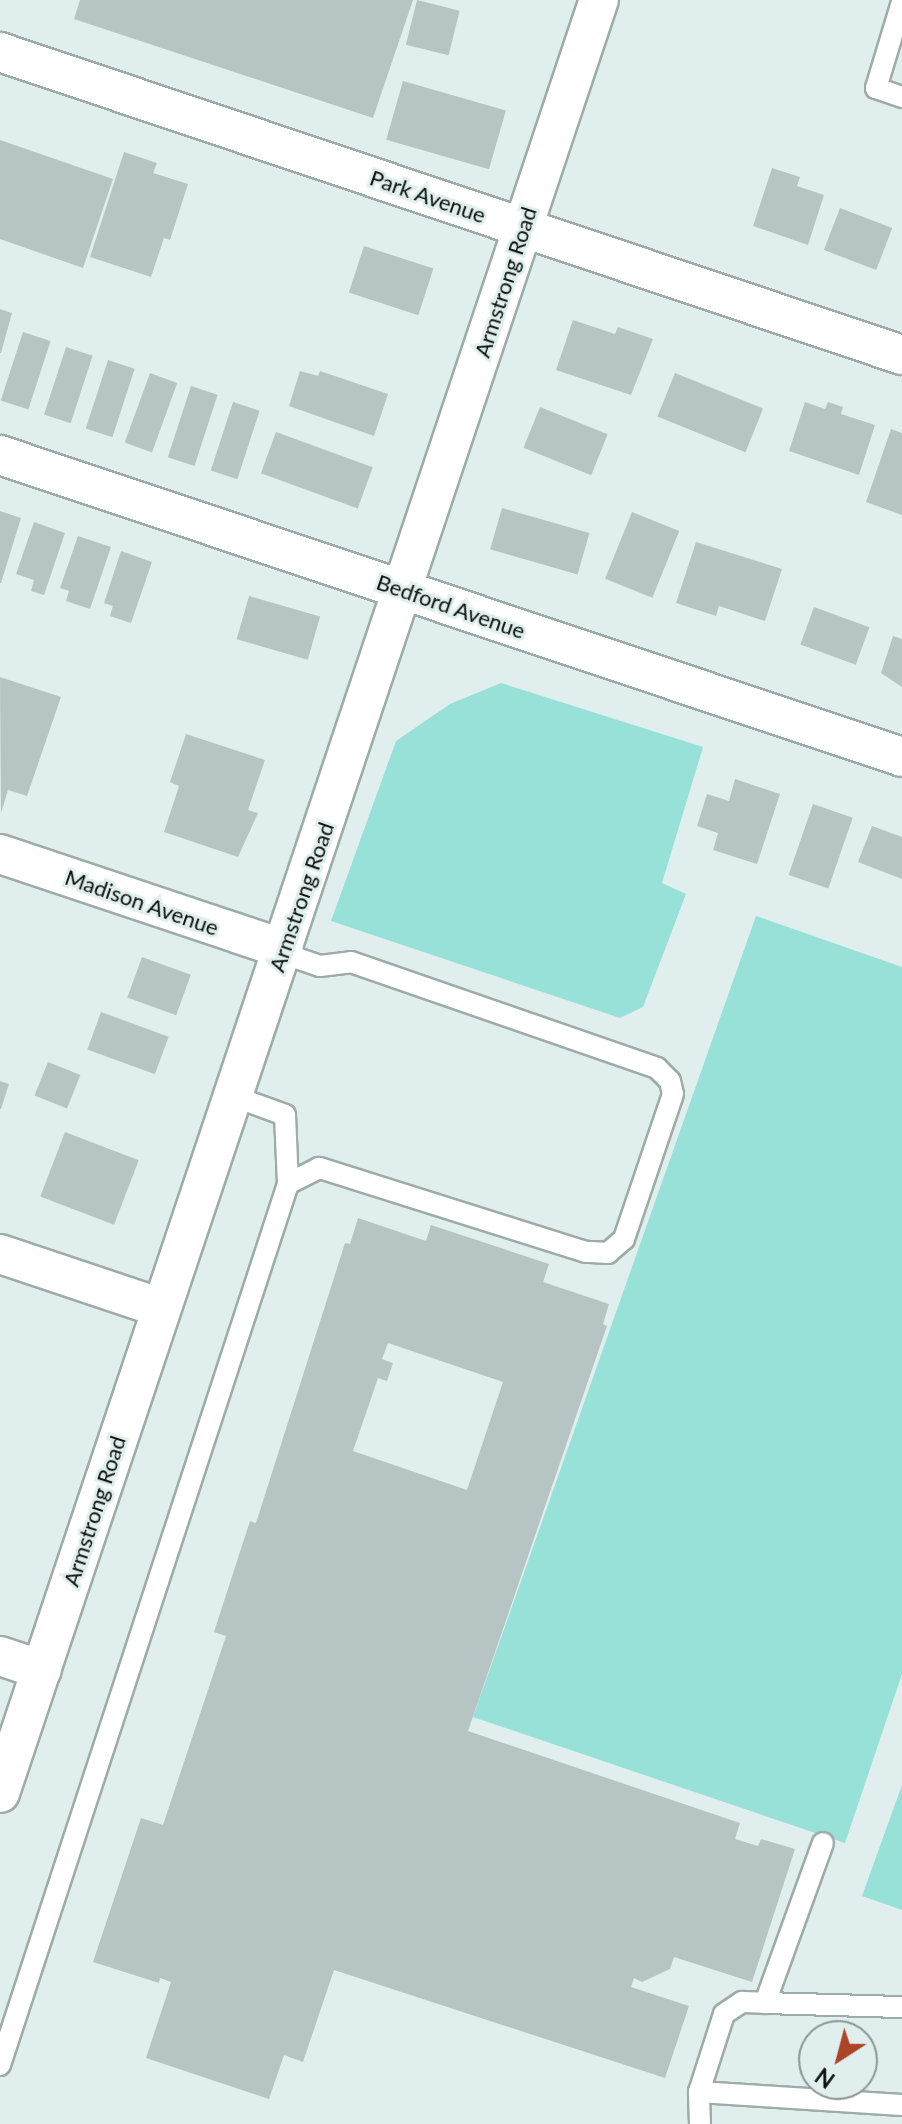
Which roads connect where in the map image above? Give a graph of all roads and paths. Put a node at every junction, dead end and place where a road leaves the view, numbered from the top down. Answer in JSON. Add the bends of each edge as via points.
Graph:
{"nodes":[{"id":1,"x":599,"y":0,"type":"edge"},
{"id":2,"x":902,"y":2,"type":"edge"},
{"id":3,"x":898,"y":31,"type":"edge"},
{"id":4,"x":0,"y":52,"type":"edge"},
{"id":5,"x":902,"y":97,"type":"edge"},
{"id":6,"x":523,"y":227,"type":"junction"},
{"id":7,"x":902,"y":355,"type":"edge"},
{"id":8,"x":0,"y":455,"type":"edge"},
{"id":9,"x":403,"y":590,"type":"junction"},
{"id":10,"x":902,"y":757,"type":"edge"},
{"id":11,"x":0,"y":854,"type":"edge"},
{"id":12,"x":283,"y":951,"type":"junction"},
{"id":13,"x":233,"y":1096,"type":"junction"},
{"id":14,"x":288,"y":1184,"type":"junction"},
{"id":15,"x":0,"y":1254,"type":"edge"},
{"id":16,"x":161,"y":1308,"type":"junction"},
{"id":17,"x":0,"y":1656,"type":"edge"},
{"id":18,"x":42,"y":1670,"type":"junction"},
{"id":19,"x":0,"y":1793,"type":"edge"},
{"id":20,"x":823,"y":1843,"type":"dead end"},
{"id":21,"x":765,"y":2003,"type":"junction"},
{"id":22,"x":902,"y":2007,"type":"edge"},
{"id":23,"x":0,"y":2065,"type":"edge"},
{"id":24,"x":699,"y":2092,"type":"junction"},
{"id":25,"x":902,"y":2105,"type":"edge"},
{"id":26,"x":700,"y":2124,"type":"edge"}],
"edges":[{"from":1,"to":6,"type":"street","name":"Armstrong Road"},
{"from":2,"to":3,"type":"lane"},
{"from":3,"to":5,"type":"lane","via":[[876,88]]},
{"from":4,"to":6,"type":"street","name":"Park Avenue"},
{"from":6,"to":7,"type":"street","name":"Park Avenue"},
{"from":6,"to":9,"type":"street","name":"Armstrong Road"},
{"from":8,"to":9,"type":"street","name":"Bedford Avenue"},
{"from":9,"to":10,"type":"street","name":"Bedford Avenue"},
{"from":9,"to":12,"type":"street","name":"Armstrong Road"},
{"from":11,"to":12,"type":"street","name":"Madison Avenue"},
{"from":12,"to":13,"type":"street","name":"Armstrong Road"},
{"from":12,"to":14,"type":"lane","via":[[320,966],[351,962],[657,1068],[670,1081],[673,1094],[624,1239],[608,1253],[586,1252],[319,1168]]},
{"from":13,"to":14,"type":"lane","via":[[285,1115]]},
{"from":13,"to":16,"type":"street","name":"Armstrong Road"},
{"from":14,"to":23,"type":"lane"},
{"from":15,"to":16,"type":"street"},
{"from":16,"to":18,"type":"street","name":"Armstrong Road"},
{"from":17,"to":18,"type":"street"},
{"from":18,"to":19,"type":"street","name":"Armstrong Road"},
{"from":20,"to":21,"type":"lane"},
{"from":21,"to":22,"type":"lane"},
{"from":21,"to":24,"type":"lane","via":[[742,2002],[724,2014]]},
{"from":24,"to":25,"type":"lane"},
{"from":24,"to":26,"type":"lane"}]}
